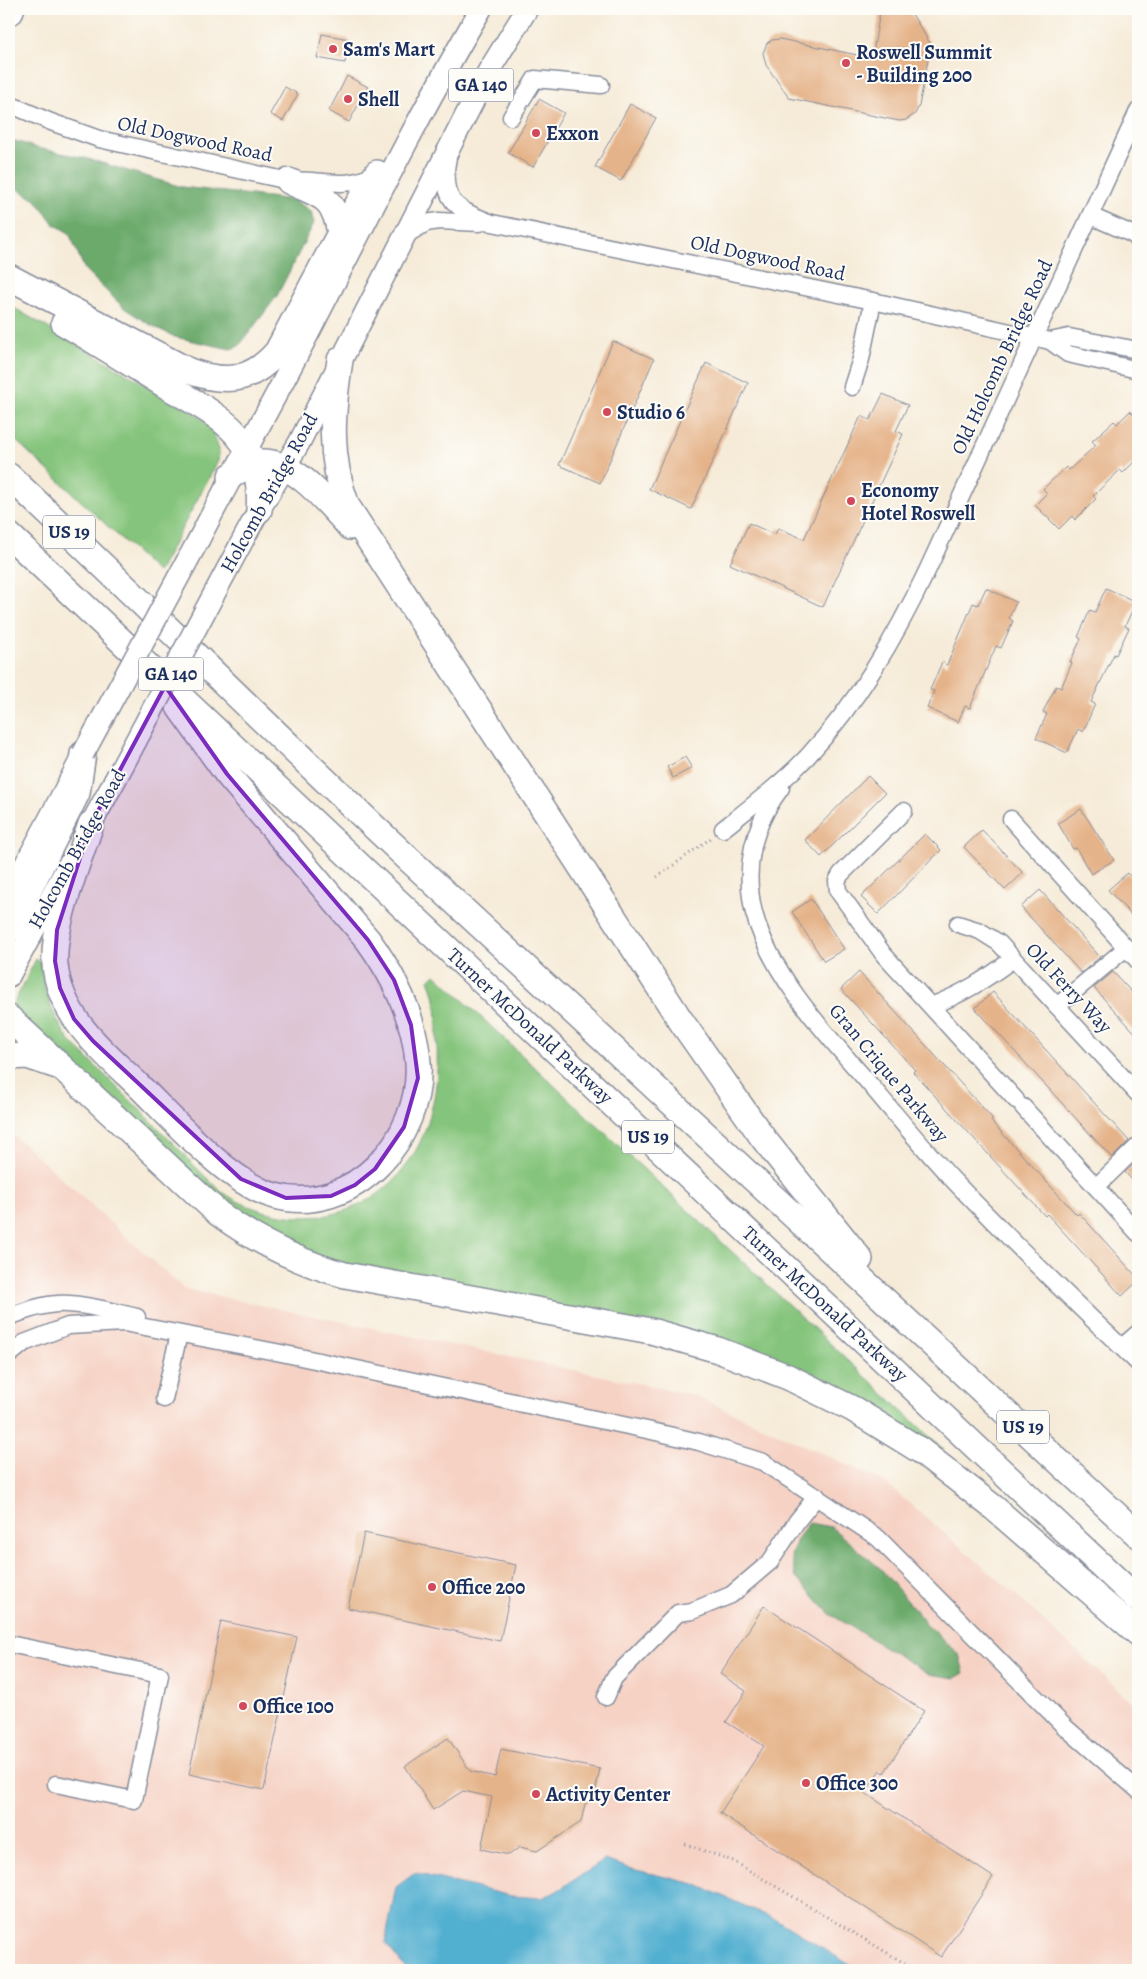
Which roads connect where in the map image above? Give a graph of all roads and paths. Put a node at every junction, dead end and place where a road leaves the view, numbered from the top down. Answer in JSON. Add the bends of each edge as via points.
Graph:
{"nodes":[{"id":1,"x":481,"y":9,"type":"edge"},
{"id":2,"x":528,"y":9,"type":"edge"},
{"id":3,"x":601,"y":86,"type":"dead end"},
{"id":4,"x":9,"y":104,"type":"edge"},
{"id":5,"x":1138,"y":111,"type":"edge"},
{"id":6,"x":511,"y":118,"type":"dead end"},
{"id":7,"x":414,"y":128,"type":"junction"},
{"id":8,"x":450,"y":148,"type":"junction"},
{"id":9,"x":377,"y":173,"type":"junction"},
{"id":10,"x":289,"y":181,"type":"junction"},
{"id":11,"x":1090,"y":216,"type":"junction"},
{"id":12,"x":492,"y":223,"type":"junction"},
{"id":13,"x":340,"y":233,"type":"junction"},
{"id":14,"x":404,"y":236,"type":"junction"},
{"id":15,"x":1138,"y":240,"type":"edge"},
{"id":16,"x":9,"y":277,"type":"edge"},
{"id":17,"x":9,"y":289,"type":"edge"},
{"id":18,"x":873,"y":301,"type":"junction"},
{"id":19,"x":1042,"y":339,"type":"junction"},
{"id":20,"x":1138,"y":350,"type":"edge"},
{"id":21,"x":340,"y":360,"type":"junction"},
{"id":22,"x":1138,"y":370,"type":"edge"},
{"id":23,"x":852,"y":387,"type":"dead end"},
{"id":24,"x":250,"y":456,"type":"junction"},
{"id":25,"x":285,"y":468,"type":"junction"},
{"id":26,"x":9,"y":476,"type":"edge"},
{"id":27,"x":231,"y":476,"type":"joint"},
{"id":28,"x":259,"y":510,"type":"junction"},
{"id":29,"x":9,"y":535,"type":"edge"},
{"id":30,"x":378,"y":556,"type":"junction"},
{"id":31,"x":157,"y":673,"type":"junction"},
{"id":32,"x":84,"y":754,"type":"junction"},
{"id":33,"x":806,"y":758,"type":"junction"},
{"id":34,"x":904,"y":811,"type":"dead end"},
{"id":35,"x":1011,"y":819,"type":"dead end"},
{"id":36,"x":91,"y":824,"type":"junction"},
{"id":37,"x":723,"y":829,"type":"joint"},
{"id":38,"x":657,"y":877,"type":"dead end"},
{"id":39,"x":9,"y":895,"type":"edge"},
{"id":40,"x":958,"y":924,"type":"dead end"},
{"id":41,"x":9,"y":930,"type":"edge"},
{"id":42,"x":1126,"y":948,"type":"junction"},
{"id":43,"x":1013,"y":959,"type":"junction"},
{"id":44,"x":1138,"y":961,"type":"edge"},
{"id":45,"x":9,"y":976,"type":"edge"},
{"id":46,"x":931,"y":1006,"type":"junction"},
{"id":47,"x":1057,"y":1006,"type":"junction"},
{"id":48,"x":9,"y":1018,"type":"edge"},
{"id":49,"x":9,"y":1057,"type":"edge"},
{"id":50,"x":73,"y":1077,"type":"junction"},
{"id":51,"x":1138,"y":1094,"type":"edge"},
{"id":52,"x":1138,"y":1146,"type":"edge"},
{"id":53,"x":1096,"y":1187,"type":"junction"},
{"id":54,"x":1138,"y":1233,"type":"edge"},
{"id":55,"x":9,"y":1317,"type":"edge"},
{"id":56,"x":908,"y":1319,"type":"junction"},
{"id":57,"x":1138,"y":1333,"type":"edge"},
{"id":58,"x":179,"y":1334,"type":"junction"},
{"id":59,"x":1122,"y":1347,"type":"junction"},
{"id":60,"x":9,"y":1355,"type":"edge"},
{"id":61,"x":1138,"y":1363,"type":"edge"},
{"id":62,"x":164,"y":1399,"type":"dead end"},
{"id":63,"x":817,"y":1496,"type":"junction"},
{"id":64,"x":1138,"y":1535,"type":"edge"},
{"id":65,"x":1138,"y":1600,"type":"edge"},
{"id":66,"x":1138,"y":1633,"type":"edge"},
{"id":67,"x":9,"y":1644,"type":"edge"},
{"id":68,"x":606,"y":1696,"type":"dead end"},
{"id":69,"x":56,"y":1784,"type":"dead end"},
{"id":70,"x":1138,"y":1790,"type":"edge"},
{"id":71,"x":685,"y":1844,"type":"dead end"},
{"id":72,"x":916,"y":1970,"type":"edge"}],
"edges":[{"from":1,"to":7,"type":"main road","name":"Holcomb Bridge Road","number":"GA 140"},
{"from":2,"to":8,"type":"main road","name":"Holcomb Bridge Road","number":"GA 140","via":[[488,72]]},
{"from":3,"to":6,"type":"street","via":[[535,79]]},
{"from":4,"to":10,"type":"street","name":"Old Dogwood Road","via":[[99,139]]},
{"from":5,"to":11,"type":"street","name":"Old Holcomb Bridge Road"},
{"from":7,"to":9,"type":"main road"},
{"from":7,"to":24,"type":"main road","name":"Holcomb Bridge Road","number":"GA 140"},
{"from":8,"to":12,"type":"street","name":"Old Dogwood Road","via":[[446,184],[452,200],[467,213]]},
{"from":8,"to":14,"type":"main road","name":"Holcomb Bridge Road","number":"GA 140"},
{"from":9,"to":10,"type":"street","name":"Old Dogwood Road","via":[[364,181],[347,184],[305,179]]},
{"from":9,"to":13,"type":"highway"},
{"from":10,"to":13,"type":"highway","via":[[331,204]]},
{"from":11,"to":15,"type":"street","via":[[1134,235]]},
{"from":11,"to":19,"type":"street","name":"Old Holcomb Bridge Road"},
{"from":12,"to":14,"type":"street","name":"Old Dogwood Road","via":[[439,220],[426,223]]},
{"from":12,"to":18,"type":"street","name":"Old Dogwood Road"},
{"from":13,"to":16,"type":"highway","via":[[277,352],[256,371],[234,379],[219,379],[189,371]]},
{"from":14,"to":21,"type":"main road","name":"Holcomb Bridge Road","number":"GA 140"},
{"from":17,"to":24,"type":"highway","via":[[207,410],[234,432]]},
{"from":18,"to":19,"type":"street","name":"Old Dogwood Road"},
{"from":18,"to":23,"type":"street"},
{"from":19,"to":20,"type":"street","via":[[1069,337]]},
{"from":19,"to":22,"type":"street","via":[[1068,354]]},
{"from":19,"to":33,"type":"street","name":"Old Holcomb Bridge Road","via":[[911,604],[859,692]]},
{"from":21,"to":25,"type":"main road","name":"Holcomb Bridge Road","number":"GA 140"},
{"from":21,"to":30,"type":"highway","via":[[332,435],[339,483],[347,506]]},
{"from":24,"to":25,"type":"highway"},
{"from":24,"to":27,"type":"highway"},
{"from":24,"to":28,"type":"highway","via":[[258,481]]},
{"from":25,"to":28,"type":"main road","name":"Holcomb Bridge Road","number":"GA 140"},
{"from":25,"to":30,"type":"highway","via":[[308,483]]},
{"from":26,"to":56,"type":"highway","name":"Turner McDonald Parkway","number":"US 19","via":[[400,851]]},
{"from":27,"to":32,"type":"main road","name":"Holcomb Bridge Road","number":"GA 140","bridge":true},
{"from":28,"to":36,"type":"main road","name":"Holcomb Bridge Road","number":"GA 140","bridge":true},
{"from":29,"to":31,"type":"highway","name":"Turner McDonald Parkway","number":"US 19"},
{"from":30,"to":56,"type":"highway","via":[[736,1101]]},
{"from":31,"to":36,"type":"highway","via":[[221,767],[368,940],[386,966],[400,996],[415,1039],[416,1090],[398,1138],[384,1160],[365,1178],[344,1191],[308,1200],[275,1196],[252,1187],[190,1136],[77,1023],[60,988],[55,968],[55,947],[59,922]]},
{"from":31,"to":65,"type":"highway","name":"Turner McDonald Parkway","number":"US 19"},
{"from":32,"to":39,"type":"main road","name":"Holcomb Bridge Road","number":"GA 140"},
{"from":32,"to":41,"type":"highway","via":[[77,793]]},
{"from":33,"to":37,"type":"street","name":"Old Holcomb Bridge Road"},
{"from":33,"to":59,"type":"street","name":"Gran Crique Parkway","via":[[769,806],[757,830],[751,854],[752,903],[774,958],[816,1020],[914,1137],[1030,1259]]},
{"from":34,"to":46,"type":"street","via":[[841,874],[837,886],[878,948]]},
{"from":35,"to":42,"type":"street"},
{"from":36,"to":45,"type":"main road","name":"Holcomb Bridge Road","number":"GA 140"},
{"from":37,"to":38,"type":"path"},
{"from":40,"to":43,"type":"street","name":"Old Ferry Way","via":[[990,936]]},
{"from":42,"to":44,"type":"street"},
{"from":42,"to":47,"type":"street"},
{"from":43,"to":46,"type":"street","via":[[958,996]]},
{"from":43,"to":47,"type":"street","name":"Old Ferry Way"},
{"from":46,"to":53,"type":"street"},
{"from":47,"to":51,"type":"street","name":"Old Ferry Way"},
{"from":48,"to":50,"type":"highway"},
{"from":49,"to":50,"type":"highway","via":[[27,1056],[43,1060]]},
{"from":50,"to":66,"type":"highway","via":[[218,1213],[264,1244],[315,1267],[375,1281],[651,1331],[754,1362],[820,1392],[886,1429],[951,1473]]},
{"from":52,"to":53,"type":"street"},
{"from":53,"to":54,"type":"street"},
{"from":55,"to":58,"type":"street","via":[[58,1304],[104,1309],[137,1317]]},
{"from":56,"to":64,"type":"highway","name":"Turner McDonald Parkway","number":"US 19"},
{"from":57,"to":59,"type":"street"},
{"from":58,"to":60,"type":"street","via":[[124,1322],[68,1326],[24,1343]]},
{"from":58,"to":62,"type":"street"},
{"from":58,"to":63,"type":"street","via":[[699,1442],[763,1462]]},
{"from":59,"to":61,"type":"street","name":"Gran Crique Parkway"},
{"from":63,"to":68,"type":"street","via":[[770,1562],[732,1595],[678,1614],[614,1678]]},
{"from":63,"to":70,"type":"street","via":[[878,1538],[1065,1727]]},
{"from":67,"to":69,"type":"street","via":[[160,1675],[134,1800]]},
{"from":71,"to":72,"type":"path","via":[[733,1861]]}]}
